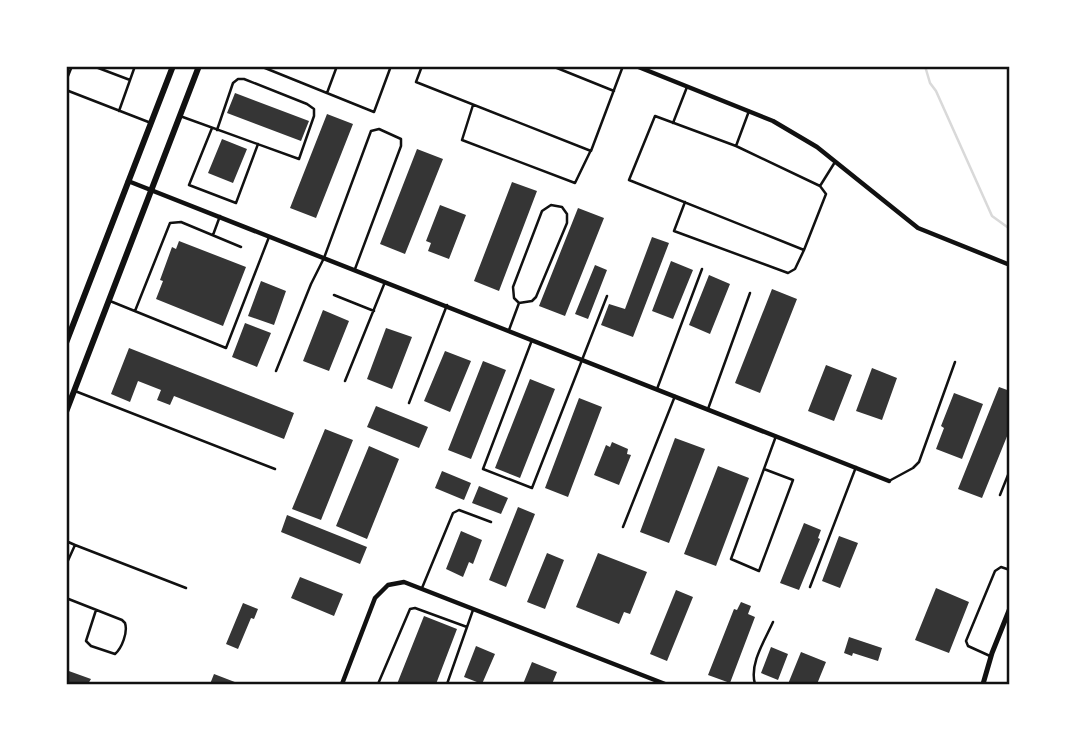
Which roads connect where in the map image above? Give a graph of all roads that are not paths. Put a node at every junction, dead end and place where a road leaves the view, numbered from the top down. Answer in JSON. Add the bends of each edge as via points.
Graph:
{"nodes":[{"id":1,"x":72,"y":66,"type":"edge"},
{"id":2,"x":93,"y":66,"type":"edge"},
{"id":3,"x":135,"y":66,"type":"edge"},
{"id":4,"x":173,"y":66,"type":"edge"},
{"id":5,"x":200,"y":66,"type":"edge"},
{"id":6,"x":260,"y":66,"type":"edge"},
{"id":7,"x":279,"y":66,"type":"edge"},
{"id":8,"x":337,"y":66,"type":"edge"},
{"id":9,"x":391,"y":66,"type":"edge"},
{"id":10,"x":422,"y":66,"type":"edge"},
{"id":11,"x":552,"y":66,"type":"edge"},
{"id":12,"x":623,"y":66,"type":"edge"},
{"id":13,"x":636,"y":66,"type":"edge"},
{"id":14,"x":276,"y":73,"type":"junction"},
{"id":15,"x":130,"y":80,"type":"junction"},
{"id":16,"x":66,"y":81,"type":"edge"},
{"id":17,"x":687,"y":87,"type":"junction"},
{"id":18,"x":66,"y":90,"type":"edge"},
{"id":19,"x":614,"y":92,"type":"junction"},
{"id":20,"x":327,"y":93,"type":"junction"},
{"id":21,"x":473,"y":104,"type":"junction"},
{"id":22,"x":119,"y":111,"type":"junction"},
{"id":23,"x":749,"y":111,"type":"junction"},
{"id":24,"x":180,"y":116,"type":"junction"},
{"id":25,"x":151,"y":123,"type":"junction"},
{"id":26,"x":673,"y":123,"type":"junction"},
{"id":27,"x":212,"y":128,"type":"junction"},
{"id":28,"x":217,"y":130,"type":"junction"},
{"id":29,"x":258,"y":144,"type":"junction"},
{"id":30,"x":737,"y":146,"type":"junction"},
{"id":31,"x":591,"y":151,"type":"junction"},
{"id":32,"x":835,"y":162,"type":"junction"},
{"id":33,"x":128,"y":181,"type":"junction"},
{"id":34,"x":820,"y":186,"type":"junction"},
{"id":35,"x":152,"y":190,"type":"junction"},
{"id":36,"x":685,"y":202,"type":"junction"},
{"id":37,"x":220,"y":216,"type":"junction"},
{"id":38,"x":213,"y":235,"type":"junction"},
{"id":39,"x":269,"y":237,"type":"junction"},
{"id":40,"x":241,"y":247,"type":"dead end"},
{"id":41,"x":804,"y":250,"type":"junction"},
{"id":42,"x":324,"y":258,"type":"junction"},
{"id":43,"x":1010,"y":265,"type":"edge"},
{"id":44,"x":702,"y":269,"type":"dead end"},
{"id":45,"x":354,"y":270,"type":"junction"},
{"id":46,"x":385,"y":282,"type":"junction"},
{"id":47,"x":750,"y":293,"type":"dead end"},
{"id":48,"x":334,"y":295,"type":"dead end"},
{"id":49,"x":607,"y":296,"type":"dead end"},
{"id":50,"x":110,"y":301,"type":"junction"},
{"id":51,"x":519,"y":303,"type":"junction"},
{"id":52,"x":447,"y":305,"type":"junction"},
{"id":53,"x":135,"y":311,"type":"junction"},
{"id":54,"x":374,"y":311,"type":"junction"},
{"id":55,"x":509,"y":330,"type":"junction"},
{"id":56,"x":533,"y":340,"type":"junction"},
{"id":57,"x":66,"y":344,"type":"edge"},
{"id":58,"x":582,"y":360,"type":"junction"},
{"id":59,"x":955,"y":362,"type":"dead end"},
{"id":60,"x":276,"y":371,"type":"dead end"},
{"id":61,"x":345,"y":382,"type":"dead end"},
{"id":62,"x":657,"y":388,"type":"junction"},
{"id":63,"x":71,"y":391,"type":"edge"},
{"id":64,"x":676,"y":396,"type":"junction"},
{"id":65,"x":409,"y":403,"type":"dead end"},
{"id":66,"x":708,"y":409,"type":"junction"},
{"id":67,"x":66,"y":412,"type":"edge"},
{"id":68,"x":776,"y":436,"type":"junction"},
{"id":69,"x":856,"y":467,"type":"junction"},
{"id":70,"x":275,"y":468,"type":"dead end"},
{"id":71,"x":764,"y":469,"type":"junction"},
{"id":72,"x":1010,"y":470,"type":"edge"},
{"id":73,"x":890,"y":481,"type":"joint"},
{"id":74,"x":1000,"y":495,"type":"dead end"},
{"id":75,"x":491,"y":523,"type":"dead end"},
{"id":76,"x":623,"y":527,"type":"dead end"},
{"id":77,"x":66,"y":541,"type":"edge"},
{"id":78,"x":75,"y":545,"type":"junction"},
{"id":79,"x":66,"y":565,"type":"edge"},
{"id":80,"x":1010,"y":570,"type":"edge"},
{"id":81,"x":422,"y":587,"type":"junction"},
{"id":82,"x":810,"y":587,"type":"dead end"},
{"id":83,"x":186,"y":588,"type":"dead end"},
{"id":84,"x":66,"y":598,"type":"edge"},
{"id":85,"x":1010,"y":608,"type":"edge"},
{"id":86,"x":474,"y":609,"type":"junction"},
{"id":87,"x":96,"y":610,"type":"junction"},
{"id":88,"x":773,"y":622,"type":"dead end"},
{"id":89,"x":467,"y":627,"type":"junction"},
{"id":90,"x":991,"y":656,"type":"junction"},
{"id":91,"x":342,"y":684,"type":"edge"},
{"id":92,"x":378,"y":684,"type":"edge"},
{"id":93,"x":447,"y":684,"type":"edge"},
{"id":94,"x":664,"y":684,"type":"edge"},
{"id":95,"x":755,"y":684,"type":"edge"},
{"id":96,"x":983,"y":684,"type":"edge"}],
"edges":[{"from":1,"to":16,"type":"lane"},
{"from":2,"to":15,"type":"lane"},
{"from":3,"to":15,"type":"lane"},
{"from":4,"to":25,"type":"main road"},
{"from":5,"to":24,"type":"main road"},
{"from":6,"to":14,"type":"lane"},
{"from":7,"to":14,"type":"lane"},
{"from":8,"to":20,"type":"lane"},
{"from":9,"to":20,"type":"lane","via":[[374,111]]},
{"from":10,"to":21,"type":"lane","via":[[416,82]]},
{"from":11,"to":19,"type":"lane"},
{"from":12,"to":19,"type":"lane"},
{"from":13,"to":17,"type":"street"},
{"from":14,"to":20,"type":"lane"},
{"from":15,"to":22,"type":"lane"},
{"from":17,"to":23,"type":"street"},
{"from":17,"to":26,"type":"lane"},
{"from":18,"to":22,"type":"lane"},
{"from":19,"to":31,"type":"lane"},
{"from":21,"to":31,"type":"lane"},
{"from":21,"to":31,"type":"lane","via":[[462,140],[575,183]]},
{"from":22,"to":25,"type":"lane"},
{"from":23,"to":30,"type":"lane"},
{"from":23,"to":32,"type":"street","via":[[798,135]]},
{"from":24,"to":27,"type":"lane"},
{"from":24,"to":35,"type":"main road"},
{"from":25,"to":33,"type":"main road"},
{"from":26,"to":30,"type":"lane"},
{"from":26,"to":36,"type":"lane","via":[[654,116],[629,180]]},
{"from":27,"to":28,"type":"lane"},
{"from":27,"to":29,"type":"lane","via":[[189,185],[236,203]]},
{"from":28,"to":29,"type":"lane"},
{"from":28,"to":29,"type":"lane","via":[[238,79],[313,109],[299,159]]},
{"from":30,"to":34,"type":"lane"},
{"from":32,"to":34,"type":"lane"},
{"from":32,"to":43,"type":"street","via":[[918,228]]},
{"from":33,"to":35,"type":"street"},
{"from":33,"to":57,"type":"main road"},
{"from":34,"to":41,"type":"lane","via":[[826,194]]},
{"from":35,"to":37,"type":"street"},
{"from":35,"to":50,"type":"main road"},
{"from":36,"to":41,"type":"lane"},
{"from":36,"to":41,"type":"lane","via":[[674,231],[788,273]]},
{"from":37,"to":38,"type":"lane"},
{"from":37,"to":39,"type":"street"},
{"from":38,"to":40,"type":"lane"},
{"from":38,"to":53,"type":"lane","via":[[181,222],[170,223]]},
{"from":39,"to":42,"type":"street"},
{"from":39,"to":53,"type":"lane","via":[[226,348]]},
{"from":42,"to":45,"type":"street"},
{"from":42,"to":45,"type":"lane","via":[[371,131],[396,135],[401,146]]},
{"from":42,"to":60,"type":"lane"},
{"from":44,"to":62,"type":"lane"},
{"from":45,"to":46,"type":"street"},
{"from":46,"to":52,"type":"street"},
{"from":46,"to":54,"type":"lane"},
{"from":47,"to":66,"type":"lane"},
{"from":48,"to":54,"type":"lane"},
{"from":49,"to":58,"type":"lane"},
{"from":50,"to":53,"type":"lane"},
{"from":50,"to":63,"type":"main road"},
{"from":51,"to":51,"type":"lane","via":[[513,287],[542,211],[551,205],[562,207],[567,223],[536,297]]},
{"from":51,"to":55,"type":"lane"},
{"from":52,"to":55,"type":"street"},
{"from":52,"to":65,"type":"lane"},
{"from":54,"to":61,"type":"lane"},
{"from":55,"to":56,"type":"street"},
{"from":56,"to":58,"type":"street"},
{"from":56,"to":58,"type":"lane","via":[[483,469],[495,474],[532,488]]},
{"from":58,"to":62,"type":"street"},
{"from":59,"to":73,"type":"lane","via":[[919,462]]},
{"from":62,"to":64,"type":"street"},
{"from":63,"to":67,"type":"main road"},
{"from":63,"to":70,"type":"lane"},
{"from":64,"to":66,"type":"street"},
{"from":64,"to":76,"type":"lane"},
{"from":66,"to":68,"type":"street"},
{"from":68,"to":69,"type":"street"},
{"from":68,"to":71,"type":"lane"},
{"from":69,"to":73,"type":"street"},
{"from":69,"to":82,"type":"lane"},
{"from":71,"to":71,"type":"lane","via":[[731,559],[759,571],[793,480]]},
{"from":72,"to":74,"type":"lane"},
{"from":75,"to":81,"type":"lane","via":[[459,510],[453,513]]},
{"from":77,"to":78,"type":"lane"},
{"from":78,"to":79,"type":"lane"},
{"from":78,"to":83,"type":"lane"},
{"from":80,"to":90,"type":"lane","via":[[1001,567],[995,571],[966,641]]},
{"from":81,"to":86,"type":"street"},
{"from":81,"to":91,"type":"street","via":[[404,582],[388,585],[375,598]]},
{"from":84,"to":87,"type":"lane"},
{"from":85,"to":90,"type":"street"},
{"from":86,"to":89,"type":"lane"},
{"from":86,"to":94,"type":"street"},
{"from":87,"to":87,"type":"lane","via":[[125,623],[115,654],[86,641]]},
{"from":88,"to":95,"type":"lane","via":[[757,657]]},
{"from":89,"to":92,"type":"lane","via":[[410,608]]},
{"from":89,"to":93,"type":"lane"},
{"from":90,"to":96,"type":"street"}]}
